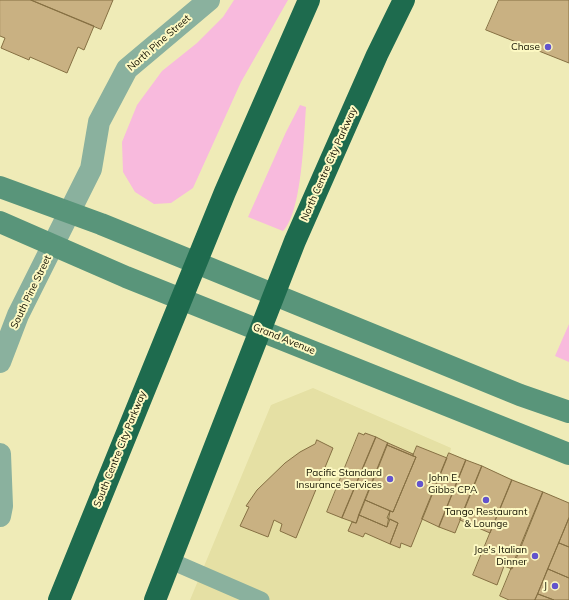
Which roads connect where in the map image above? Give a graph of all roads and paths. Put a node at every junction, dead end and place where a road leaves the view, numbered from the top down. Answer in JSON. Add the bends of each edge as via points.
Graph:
{"nodes":[{"id":1,"x":209,"y":0,"type":"edge"},
{"id":2,"x":309,"y":0,"type":"edge"},
{"id":3,"x":404,"y":0,"type":"edge"},
{"id":4,"x":0,"y":187,"type":"edge"},
{"id":5,"x":70,"y":212,"type":"junction"},
{"id":6,"x":0,"y":222,"type":"edge"},
{"id":7,"x":54,"y":245,"type":"junction"},
{"id":8,"x":196,"y":263,"type":"junction"},
{"id":9,"x":274,"y":295,"type":"junction"},
{"id":10,"x":181,"y":298,"type":"junction"},
{"id":11,"x":260,"y":330,"type":"junction"},
{"id":12,"x":0,"y":362,"type":"edge"},
{"id":13,"x":569,"y":412,"type":"edge"},
{"id":14,"x":0,"y":454,"type":"edge"},
{"id":15,"x":569,"y":454,"type":"edge"},
{"id":16,"x":1,"y":494,"type":"edge"},
{"id":17,"x":0,"y":516,"type":"edge"},
{"id":18,"x":171,"y":561,"type":"junction"},
{"id":19,"x":59,"y":600,"type":"edge"},
{"id":20,"x":154,"y":600,"type":"edge"},
{"id":21,"x":261,"y":600,"type":"edge"}],
"edges":[{"from":1,"to":5,"type":"street","name":"North Pine Street","via":[[127,69],[99,122],[91,169]]},
{"from":2,"to":8,"type":"highway"},
{"from":3,"to":9,"type":"highway","name":"North Centre City Parkway","via":[[374,62]]},
{"from":4,"to":5,"type":"main road"},
{"from":5,"to":7,"type":"street","name":"North Pine Street"},
{"from":5,"to":8,"type":"main road"},
{"from":6,"to":7,"type":"main road","name":"Grand Avenue"},
{"from":7,"to":10,"type":"main road","name":"Grand Avenue"},
{"from":7,"to":12,"type":"street","name":"South Pine Street","via":[[18,315]]},
{"from":8,"to":9,"type":"main road"},
{"from":8,"to":10,"type":"highway"},
{"from":9,"to":11,"type":"highway","name":"North Centre City Parkway"},
{"from":9,"to":13,"type":"main road","via":[[520,395]]},
{"from":10,"to":11,"type":"main road","name":"Grand Avenue"},
{"from":10,"to":19,"type":"highway","name":"South Centre City Parkway"},
{"from":11,"to":15,"type":"main road","name":"Grand Avenue"},
{"from":11,"to":18,"type":"highway"},
{"from":14,"to":16,"type":"street"},
{"from":16,"to":17,"type":"street"},
{"from":18,"to":20,"type":"highway"},
{"from":18,"to":21,"type":"lane"}]}
